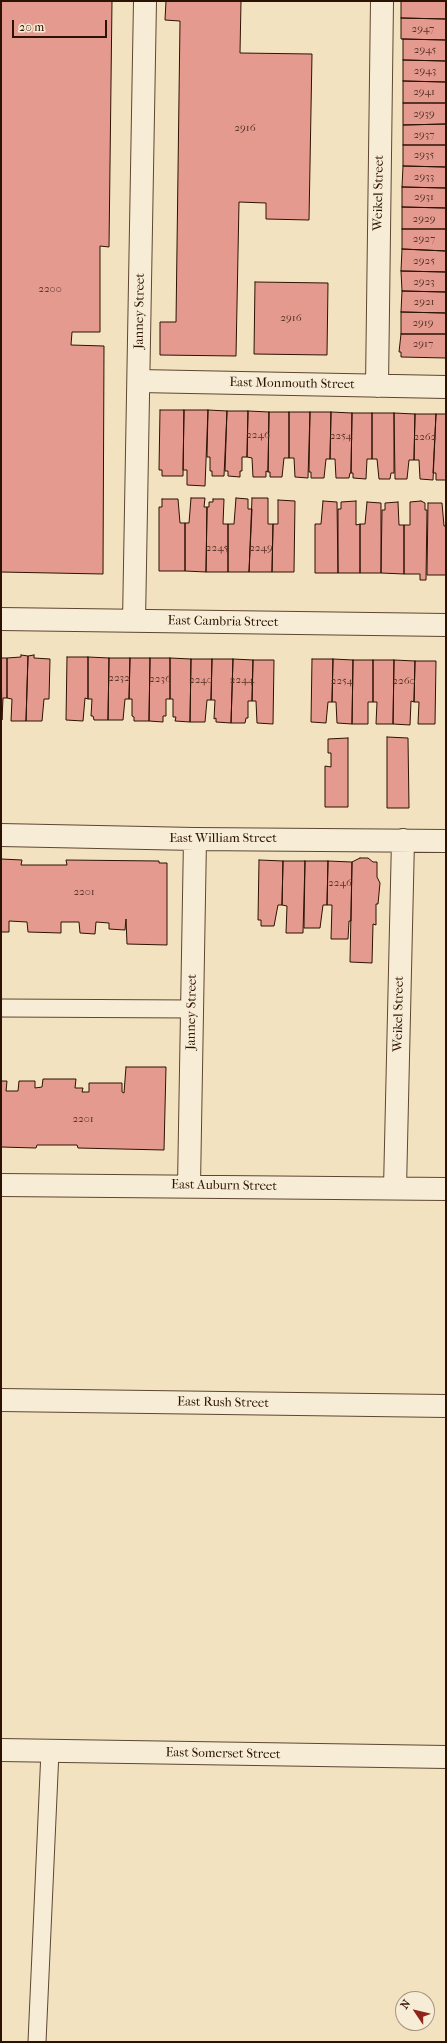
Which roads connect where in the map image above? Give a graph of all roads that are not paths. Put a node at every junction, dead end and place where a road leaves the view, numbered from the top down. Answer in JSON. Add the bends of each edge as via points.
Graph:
{"nodes":[{"id":1,"x":144,"y":1,"type":"edge"},
{"id":2,"x":382,"y":1,"type":"edge"},
{"id":3,"x":139,"y":381,"type":"junction"},
{"id":4,"x":377,"y":386,"type":"junction"},
{"id":5,"x":446,"y":387,"type":"edge"},
{"id":6,"x":1,"y":619,"type":"edge"},
{"id":7,"x":134,"y":621,"type":"junction"},
{"id":8,"x":446,"y":625,"type":"edge"},
{"id":9,"x":1,"y":835,"type":"edge"},
{"id":10,"x":195,"y":839,"type":"junction"},
{"id":11,"x":403,"y":840,"type":"junction"},
{"id":12,"x":446,"y":841,"type":"edge"},
{"id":13,"x":1,"y":1008,"type":"edge"},
{"id":14,"x":192,"y":1009,"type":"junction"},
{"id":15,"x":1,"y":1185,"type":"edge"},
{"id":16,"x":189,"y":1185,"type":"junction"},
{"id":17,"x":395,"y":1188,"type":"junction"},
{"id":18,"x":446,"y":1190,"type":"edge"},
{"id":19,"x":1,"y":1400,"type":"edge"},
{"id":20,"x":446,"y":1406,"type":"edge"},
{"id":21,"x":1,"y":1750,"type":"edge"},
{"id":22,"x":50,"y":1751,"type":"junction"},
{"id":23,"x":446,"y":1757,"type":"edge"},
{"id":24,"x":36,"y":2042,"type":"edge"}],
"edges":[{"from":1,"to":3,"type":"street","name":"Janney Street"},
{"from":2,"to":4,"type":"street","name":"Weikel Street"},
{"from":3,"to":4,"type":"street","name":"East Monmouth Street"},
{"from":3,"to":7,"type":"street","name":"Janney Street"},
{"from":4,"to":5,"type":"street","name":"East Monmouth Street"},
{"from":6,"to":7,"type":"street","name":"East Cambria Street"},
{"from":7,"to":8,"type":"street","name":"East Cambria Street"},
{"from":9,"to":10,"type":"street","name":"East William Street"},
{"from":10,"to":11,"type":"street","name":"East William Street"},
{"from":10,"to":14,"type":"street","name":"Janney Street"},
{"from":11,"to":12,"type":"street","name":"East William Street"},
{"from":11,"to":17,"type":"street","name":"Weikel Street"},
{"from":13,"to":14,"type":"lane"},
{"from":14,"to":16,"type":"street","name":"Janney Street"},
{"from":15,"to":16,"type":"street","name":"East Auburn Street"},
{"from":16,"to":17,"type":"street","name":"East Auburn Street"},
{"from":17,"to":18,"type":"street","name":"East Auburn Street"},
{"from":19,"to":20,"type":"street","name":"East Rush Street"},
{"from":21,"to":22,"type":"street","name":"East Somerset Street"},
{"from":22,"to":23,"type":"street","name":"East Somerset Street"},
{"from":22,"to":24,"type":"lane"}]}
